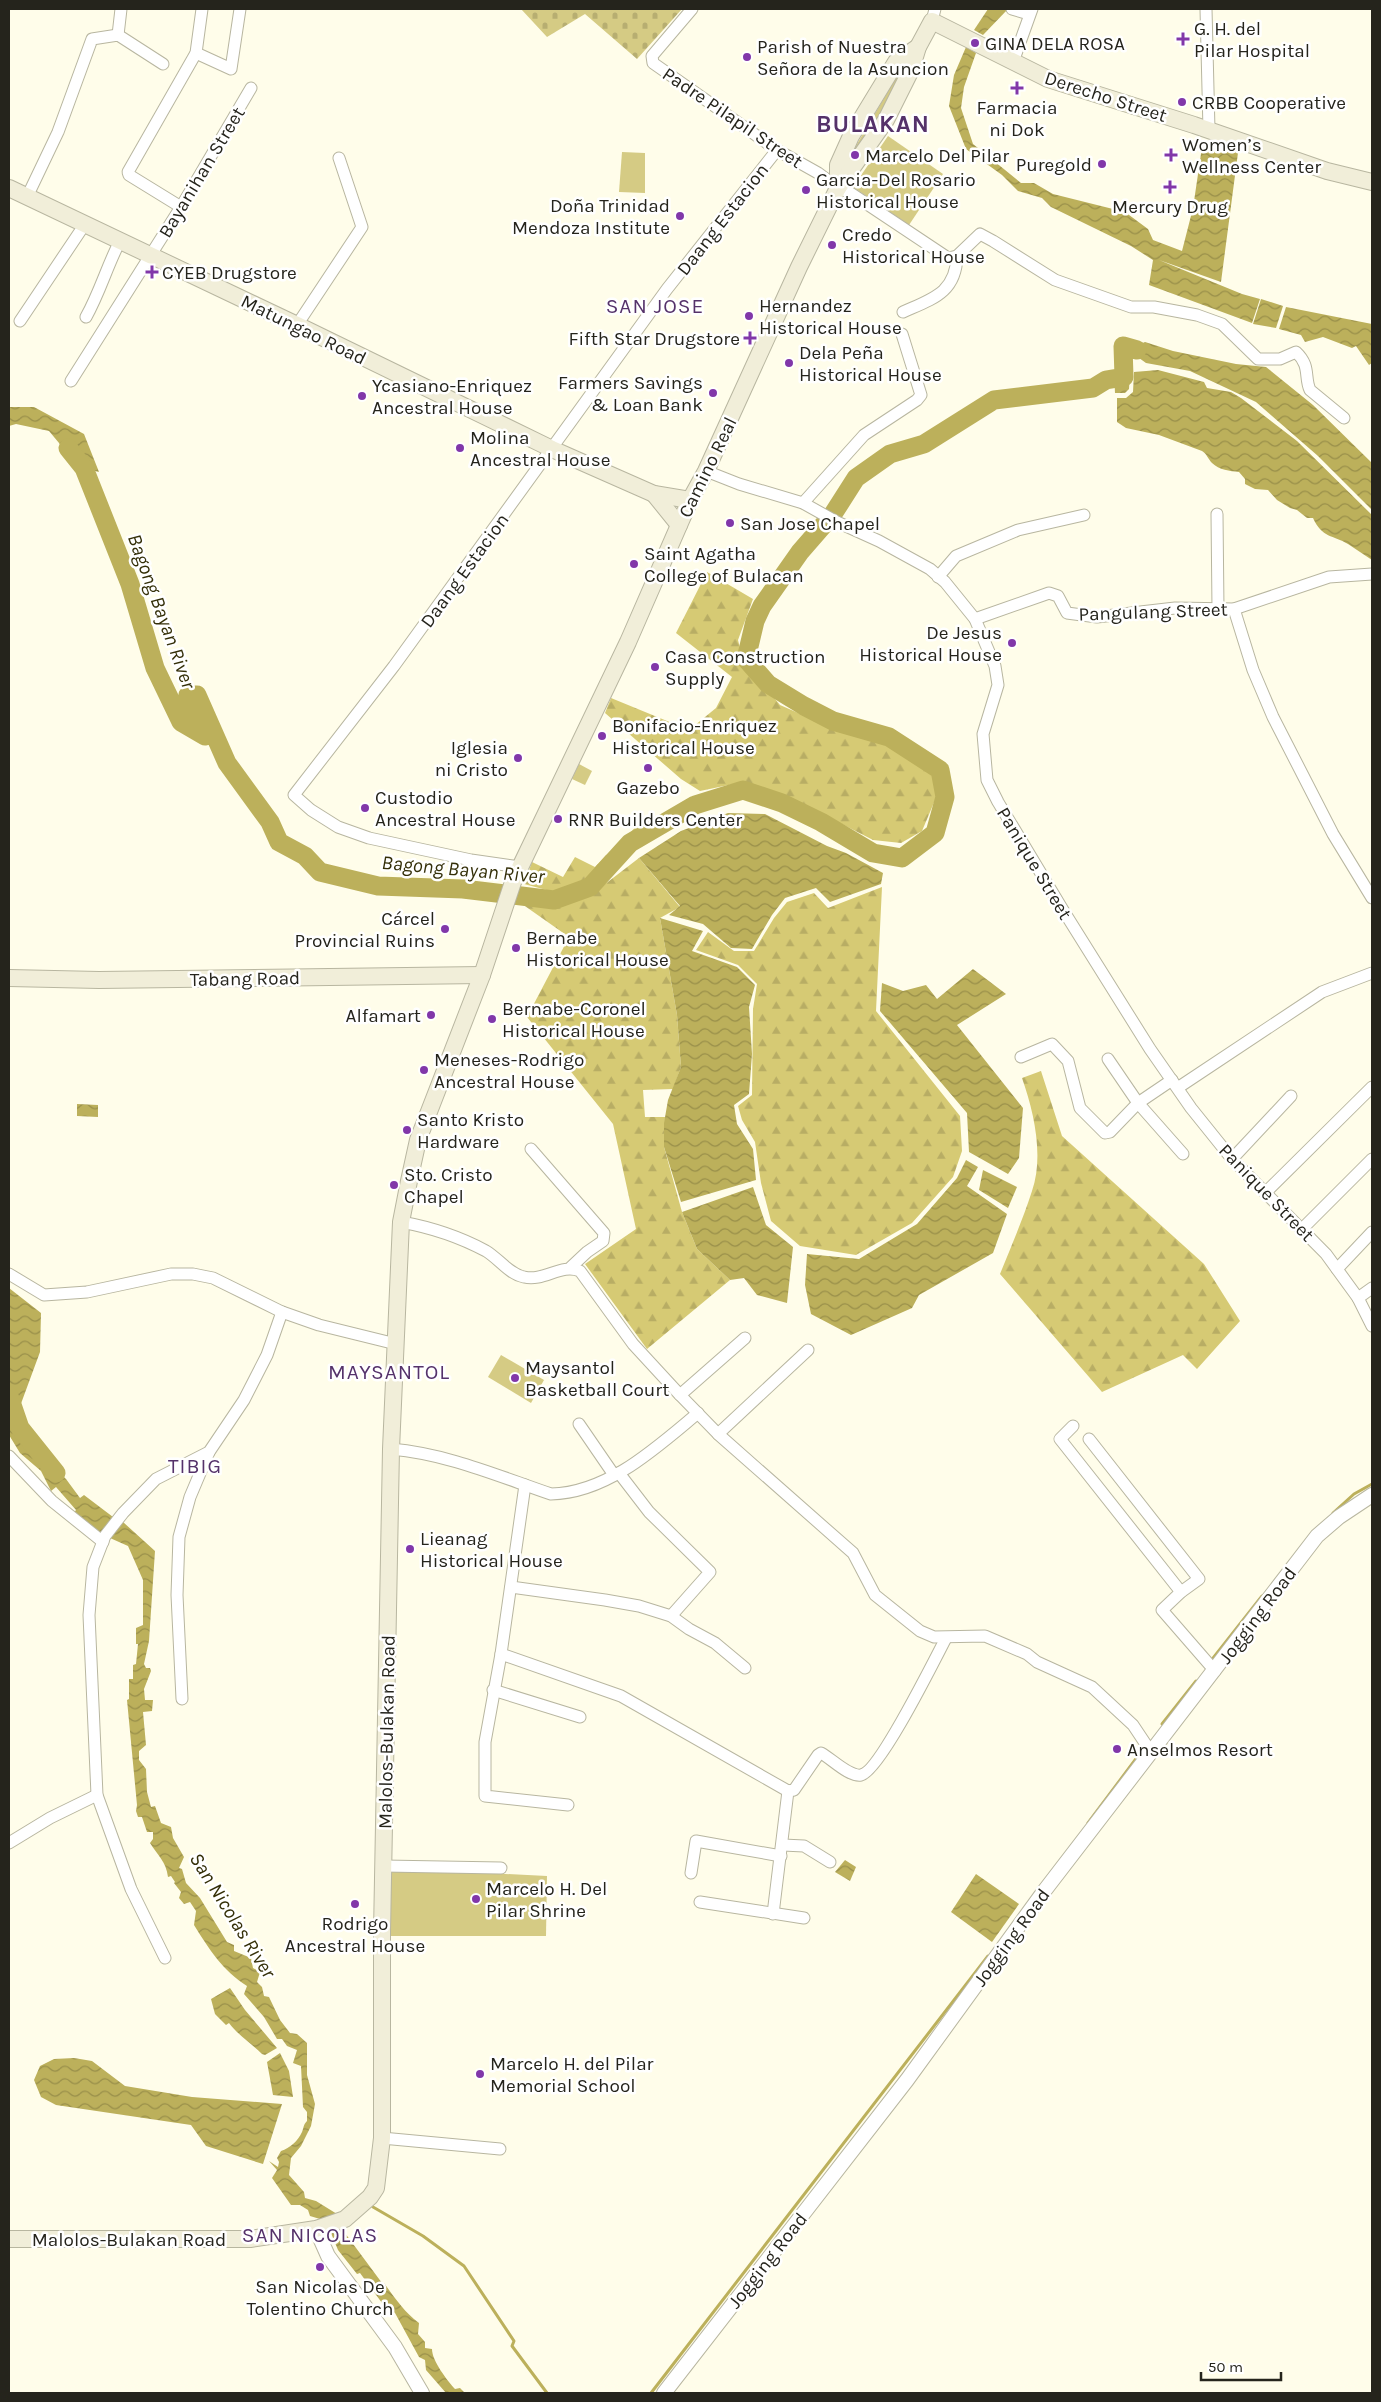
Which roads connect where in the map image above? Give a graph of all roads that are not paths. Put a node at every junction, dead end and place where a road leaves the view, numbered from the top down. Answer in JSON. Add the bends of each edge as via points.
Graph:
{"nodes":[{"id":1,"x":121,"y":9,"type":"edge"},
{"id":2,"x":202,"y":9,"type":"edge"},
{"id":3,"x":240,"y":9,"type":"edge"},
{"id":4,"x":692,"y":9,"type":"edge"},
{"id":5,"x":1206,"y":9,"type":"edge"},
{"id":6,"x":1014,"y":10,"type":"edge"},
{"id":7,"x":1030,"y":12,"type":"edge"},
{"id":8,"x":934,"y":15,"type":"edge"},
{"id":9,"x":118,"y":35,"type":"junction"},
{"id":10,"x":918,"y":47,"type":"junction"},
{"id":11,"x":196,"y":53,"type":"junction"},
{"id":12,"x":1014,"y":62,"type":"junction"},
{"id":13,"x":163,"y":64,"type":"dead end"},
{"id":14,"x":251,"y":88,"type":"dead end"},
{"id":15,"x":861,"y":121,"type":"junction"},
{"id":16,"x":1208,"y":130,"type":"junction"},
{"id":17,"x":878,"y":132,"type":"junction"},
{"id":18,"x":776,"y":150,"type":"junction"},
{"id":19,"x":339,"y":158,"type":"dead end"},
{"id":20,"x":1372,"y":182,"type":"edge"},
{"id":21,"x":9,"y":188,"type":"edge"},
{"id":22,"x":838,"y":188,"type":"junction"},
{"id":23,"x":27,"y":197,"type":"junction"},
{"id":24,"x":181,"y":207,"type":"junction"},
{"id":25,"x":85,"y":224,"type":"junction"},
{"id":26,"x":120,"y":241,"type":"junction"},
{"id":27,"x":151,"y":255,"type":"junction"},
{"id":28,"x":957,"y":256,"type":"junction"},
{"id":29,"x":903,"y":312,"type":"dead end"},
{"id":30,"x":86,"y":317,"type":"dead end"},
{"id":31,"x":20,"y":321,"type":"dead end"},
{"id":32,"x":297,"y":325,"type":"junction"},
{"id":33,"x":902,"y":334,"type":"dead end"},
{"id":34,"x":71,"y":381,"type":"dead end"},
{"id":35,"x":1344,"y":418,"type":"dead end"},
{"id":36,"x":552,"y":449,"type":"junction"},
{"id":37,"x":706,"y":470,"type":"junction"},
{"id":38,"x":654,"y":494,"type":"junction"},
{"id":39,"x":690,"y":500,"type":"junction"},
{"id":40,"x":803,"y":503,"type":"junction"},
{"id":41,"x":1217,"y":514,"type":"dead end"},
{"id":42,"x":1084,"y":515,"type":"dead end"},
{"id":43,"x":679,"y":525,"type":"junction"},
{"id":44,"x":1372,"y":574,"type":"edge"},
{"id":45,"x":938,"y":577,"type":"junction"},
{"id":46,"x":1218,"y":609,"type":"junction"},
{"id":47,"x":1234,"y":609,"type":"junction"},
{"id":48,"x":974,"y":619,"type":"junction"},
{"id":49,"x":516,"y":874,"type":"junction"},
{"id":50,"x":1372,"y":898,"type":"edge"},
{"id":51,"x":502,"y":909,"type":"joint"},
{"id":52,"x":1372,"y":973,"type":"edge"},
{"id":53,"x":482,"y":975,"type":"junction"},
{"id":54,"x":9,"y":978,"type":"edge"},
{"id":55,"x":1021,"y":1057,"type":"dead end"},
{"id":56,"x":1108,"y":1059,"type":"dead end"},
{"id":57,"x":1175,"y":1084,"type":"junction"},
{"id":58,"x":1372,"y":1087,"type":"edge"},
{"id":59,"x":1291,"y":1096,"type":"dead end"},
{"id":60,"x":1138,"y":1103,"type":"junction"},
{"id":61,"x":530,"y":1149,"type":"dead end"},
{"id":62,"x":1183,"y":1154,"type":"dead end"},
{"id":63,"x":1232,"y":1159,"type":"junction"},
{"id":64,"x":1372,"y":1159,"type":"edge"},
{"id":65,"x":1265,"y":1193,"type":"junction"},
{"id":66,"x":401,"y":1222,"type":"junction"},
{"id":67,"x":1302,"y":1228,"type":"junction"},
{"id":68,"x":1372,"y":1232,"type":"edge"},
{"id":69,"x":571,"y":1267,"type":"junction"},
{"id":70,"x":1337,"y":1269,"type":"junction"},
{"id":71,"x":9,"y":1274,"type":"edge"},
{"id":72,"x":1372,"y":1288,"type":"edge"},
{"id":73,"x":1358,"y":1298,"type":"junction"},
{"id":74,"x":282,"y":1312,"type":"junction"},
{"id":75,"x":1372,"y":1326,"type":"edge"},
{"id":76,"x":746,"y":1338,"type":"dead end"},
{"id":77,"x":396,"y":1344,"type":"junction"},
{"id":78,"x":808,"y":1350,"type":"dead end"},
{"id":79,"x":680,"y":1395,"type":"junction"},
{"id":80,"x":698,"y":1413,"type":"junction"},
{"id":81,"x":579,"y":1424,"type":"dead end"},
{"id":82,"x":1073,"y":1426,"type":"dead end"},
{"id":83,"x":718,"y":1434,"type":"junction"},
{"id":84,"x":1088,"y":1440,"type":"dead end"},
{"id":85,"x":391,"y":1448,"type":"junction"},
{"id":86,"x":209,"y":1452,"type":"junction"},
{"id":87,"x":9,"y":1456,"type":"edge"},
{"id":88,"x":616,"y":1474,"type":"junction"},
{"id":89,"x":525,"y":1485,"type":"junction"},
{"id":90,"x":1372,"y":1495,"type":"edge"},
{"id":91,"x":104,"y":1539,"type":"junction"},
{"id":92,"x":511,"y":1587,"type":"junction"},
{"id":93,"x":1181,"y":1592,"type":"junction"},
{"id":94,"x":671,"y":1616,"type":"junction"},
{"id":95,"x":946,"y":1638,"type":"junction"},
{"id":96,"x":501,"y":1654,"type":"junction"},
{"id":97,"x":745,"y":1668,"type":"dead end"},
{"id":98,"x":1215,"y":1671,"type":"junction"},
{"id":99,"x":493,"y":1690,"type":"junction"},
{"id":100,"x":182,"y":1699,"type":"dead end"},
{"id":101,"x":580,"y":1717,"type":"dead end"},
{"id":102,"x":1151,"y":1752,"type":"junction"},
{"id":103,"x":788,"y":1791,"type":"junction"},
{"id":104,"x":97,"y":1796,"type":"junction"},
{"id":105,"x":568,"y":1805,"type":"dead end"},
{"id":106,"x":9,"y":1844,"type":"edge"},
{"id":107,"x":782,"y":1850,"type":"junction"},
{"id":108,"x":830,"y":1862,"type":"dead end"},
{"id":109,"x":384,"y":1866,"type":"junction"},
{"id":110,"x":501,"y":1868,"type":"dead end"},
{"id":111,"x":691,"y":1873,"type":"dead end"},
{"id":112,"x":700,"y":1902,"type":"dead end"},
{"id":113,"x":773,"y":1914,"type":"junction"},
{"id":114,"x":804,"y":1918,"type":"dead end"},
{"id":115,"x":165,"y":1958,"type":"dead end"},
{"id":116,"x":382,"y":2138,"type":"junction"},
{"id":117,"x":500,"y":2149,"type":"dead end"},
{"id":118,"x":320,"y":2228,"type":"junction"},
{"id":119,"x":9,"y":2239,"type":"edge"},
{"id":120,"x":422,"y":2393,"type":"edge"},
{"id":121,"x":664,"y":2393,"type":"edge"}],
"edges":[{"from":1,"to":9,"type":"street"},
{"from":2,"to":11,"type":"street"},
{"from":3,"to":11,"type":"street","via":[[231,69]]},
{"from":4,"to":18,"type":"street","name":"Padre Pilapil Street","via":[[652,56],[653,63]]},
{"from":5,"to":16,"type":"street"},
{"from":6,"to":7,"type":"street"},
{"from":7,"to":12,"type":"street"},
{"from":8,"to":10,"type":"main road","name":"Camino Real"},
{"from":8,"to":12,"type":"main road","name":"Derecho Street","via":[[954,30]]},
{"from":9,"to":13,"type":"street"},
{"from":9,"to":23,"type":"street","via":[[92,39],[58,132]]},
{"from":10,"to":15,"type":"main road","name":"Camino Real","via":[[896,62]]},
{"from":10,"to":17,"type":"main road","name":"Camino Real","via":[[912,70]]},
{"from":11,"to":24,"type":"street","via":[[128,172],[128,176]]},
{"from":12,"to":16,"type":"main road","name":"Derecho Street","via":[[1048,79]]},
{"from":14,"to":24,"type":"street","name":"Bayanihan Street"},
{"from":15,"to":17,"type":"main road"},
{"from":15,"to":22,"type":"main road","name":"Camino Real","via":[[838,165]]},
{"from":16,"to":20,"type":"main road","name":"Derecho Street","via":[[1327,171]]},
{"from":17,"to":22,"type":"main road","name":"Camino Real"},
{"from":18,"to":22,"type":"street","name":"Padre Pilapil Street"},
{"from":18,"to":36,"type":"street","name":"Daang Estacion","via":[[667,289]]},
{"from":19,"to":32,"type":"street","via":[[362,227]]},
{"from":21,"to":23,"type":"main road","name":"Matungao Road"},
{"from":22,"to":28,"type":"street","name":"Padre Pilapil Street","via":[[849,192],[948,258]]},
{"from":22,"to":37,"type":"main road","name":"Camino Real"},
{"from":23,"to":25,"type":"main road","name":"Matungao Road"},
{"from":24,"to":27,"type":"street","name":"Bayanihan Street"},
{"from":25,"to":26,"type":"main road","name":"Matungao Road"},
{"from":25,"to":31,"type":"street"},
{"from":26,"to":27,"type":"main road","name":"Matungao Road"},
{"from":26,"to":30,"type":"street","via":[[105,268],[104,279]]},
{"from":27,"to":32,"type":"main road","name":"Matungao Road"},
{"from":27,"to":34,"type":"street","name":"Bayanihan Street"},
{"from":28,"to":29,"type":"street","via":[[957,270],[938,296]]},
{"from":28,"to":35,"type":"street","via":[[980,234],[1055,280],[1131,307],[1197,315],[1222,324],[1258,360],[1280,358],[1296,352],[1309,375],[1310,390]]},
{"from":32,"to":36,"type":"main road","name":"Matungao Road"},
{"from":33,"to":40,"type":"street","via":[[921,395],[864,435]]},
{"from":36,"to":38,"type":"main road","name":"Matungao Road"},
{"from":36,"to":49,"type":"street","name":"Daang Estacion","via":[[394,666],[294,795],[338,827],[369,838],[471,860]]},
{"from":37,"to":39,"type":"main road","name":"Camino Real"},
{"from":37,"to":40,"type":"street","name":"Panique Street","via":[[739,484]]},
{"from":38,"to":39,"type":"main road","name":"Matungao Road"},
{"from":38,"to":43,"type":"main road","name":"Matungao Road"},
{"from":39,"to":43,"type":"main road","name":"Camino Real"},
{"from":40,"to":45,"type":"street","name":"Panique Street","via":[[879,541],[930,569]]},
{"from":41,"to":46,"type":"street"},
{"from":42,"to":45,"type":"street","via":[[1018,530],[956,556]]},
{"from":43,"to":49,"type":"main road","name":"Camino Real","via":[[616,667]]},
{"from":44,"to":47,"type":"street","name":"Pangulang Street","via":[[1329,576]]},
{"from":45,"to":48,"type":"street","name":"Panique Street"},
{"from":46,"to":47,"type":"street","name":"Pangulang Street"},
{"from":46,"to":48,"type":"street","name":"Pangulang Street","via":[[1175,608],[1098,616],[1071,614],[1064,610],[1058,596],[1049,593]]},
{"from":47,"to":50,"type":"street","via":[[1253,670],[1273,717],[1333,834]]},
{"from":48,"to":57,"type":"street","name":"Panique Street","via":[[995,666],[998,685],[983,734],[986,780],[1063,910]]},
{"from":49,"to":51,"type":"main road","name":"Camino Real"},
{"from":51,"to":53,"type":"main road","name":"Malolos-Bulakan Road"},
{"from":52,"to":57,"type":"street","via":[[1322,992]]},
{"from":53,"to":54,"type":"main road","name":"Tabang Road","via":[[99,980]]},
{"from":53,"to":66,"type":"main road","name":"Malolos-Bulakan Road","via":[[418,1140]]},
{"from":55,"to":60,"type":"street","via":[[1052,1044],[1068,1061],[1080,1108],[1104,1133],[1110,1132]]},
{"from":56,"to":60,"type":"street"},
{"from":57,"to":60,"type":"street"},
{"from":57,"to":63,"type":"street","name":"Panique Street"},
{"from":58,"to":65,"type":"street"},
{"from":59,"to":63,"type":"street"},
{"from":60,"to":62,"type":"street"},
{"from":61,"to":69,"type":"street","via":[[605,1236]]},
{"from":63,"to":65,"type":"street","name":"Panique Street"},
{"from":64,"to":67,"type":"street"},
{"from":65,"to":67,"type":"street","name":"Panique Street"},
{"from":66,"to":69,"type":"street","via":[[423,1226],[486,1251],[523,1277],[539,1277]]},
{"from":66,"to":77,"type":"main road","name":"Malolos-Bulakan Road"},
{"from":67,"to":70,"type":"street","name":"Panique Street"},
{"from":68,"to":70,"type":"street"},
{"from":69,"to":79,"type":"street","via":[[586,1277],[633,1344]]},
{"from":70,"to":73,"type":"street","name":"Panique Street"},
{"from":71,"to":74,"type":"street","via":[[44,1295],[87,1292],[171,1274],[193,1274],[213,1278]]},
{"from":72,"to":73,"type":"street"},
{"from":73,"to":75,"type":"street","name":"Panique Street"},
{"from":74,"to":77,"type":"street","via":[[319,1325]]},
{"from":74,"to":86,"type":"street","via":[[267,1355],[244,1400]]},
{"from":76,"to":79,"type":"street"},
{"from":77,"to":85,"type":"main road","name":"Malolos-Bulakan Road"},
{"from":78,"to":83,"type":"street"},
{"from":79,"to":80,"type":"street"},
{"from":80,"to":83,"type":"street"},
{"from":80,"to":88,"type":"street","via":[[652,1451]]},
{"from":81,"to":88,"type":"street"},
{"from":82,"to":93,"type":"street","via":[[1060,1439]]},
{"from":83,"to":95,"type":"street","via":[[853,1552],[875,1595],[920,1631],[934,1638]]},
{"from":84,"to":93,"type":"street","via":[[1199,1578]]},
{"from":85,"to":89,"type":"street","via":[[460,1461]]},
{"from":85,"to":109,"type":"main road","name":"Malolos-Bulakan Road"},
{"from":86,"to":91,"type":"street","via":[[156,1479],[122,1513]]},
{"from":86,"to":100,"type":"street","via":[[190,1497],[180,1537],[178,1595]]},
{"from":87,"to":91,"type":"street","via":[[52,1501]]},
{"from":88,"to":89,"type":"street","via":[[566,1494],[551,1494]]},
{"from":88,"to":94,"type":"street","via":[[648,1512],[710,1572]]},
{"from":89,"to":92,"type":"street"},
{"from":90,"to":98,"type":"street","name":"Jogging Road","via":[[1317,1536]]},
{"from":91,"to":104,"type":"street","via":[[93,1567],[89,1615]]},
{"from":92,"to":94,"type":"street","via":[[639,1606]]},
{"from":92,"to":96,"type":"street"},
{"from":93,"to":98,"type":"street","via":[[1162,1610]]},
{"from":94,"to":97,"type":"street","via":[[715,1643]]},
{"from":95,"to":102,"type":"street","via":[[985,1636],[1092,1687],[1133,1726]]},
{"from":95,"to":103,"type":"street","via":[[890,1741],[867,1774],[852,1774],[821,1753],[794,1790]]},
{"from":96,"to":99,"type":"street"},
{"from":96,"to":103,"type":"street","via":[[621,1696]]},
{"from":98,"to":102,"type":"street","name":"Jogging Road"},
{"from":99,"to":101,"type":"street"},
{"from":99,"to":105,"type":"street","via":[[484,1742],[486,1796]]},
{"from":102,"to":121,"type":"street","name":"Jogging Road","via":[[1045,1890],[907,2080]]},
{"from":103,"to":107,"type":"street"},
{"from":104,"to":106,"type":"street","via":[[50,1818]]},
{"from":104,"to":115,"type":"street","via":[[131,1890]]},
{"from":107,"to":108,"type":"street","via":[[804,1846]]},
{"from":107,"to":111,"type":"street","via":[[696,1841]]},
{"from":107,"to":113,"type":"street"},
{"from":109,"to":110,"type":"street"},
{"from":109,"to":116,"type":"main road","name":"Malolos-Bulakan Road"},
{"from":112,"to":113,"type":"street"},
{"from":113,"to":114,"type":"street"},
{"from":116,"to":117,"type":"street"},
{"from":116,"to":118,"type":"main road","name":"Malolos-Bulakan Road","via":[[376,2188],[370,2197],[345,2219]]},
{"from":118,"to":119,"type":"main road","name":"Malolos-Bulakan Road","via":[[250,2239]]},
{"from":118,"to":120,"type":"street","via":[[328,2256],[390,2339]]}]}
